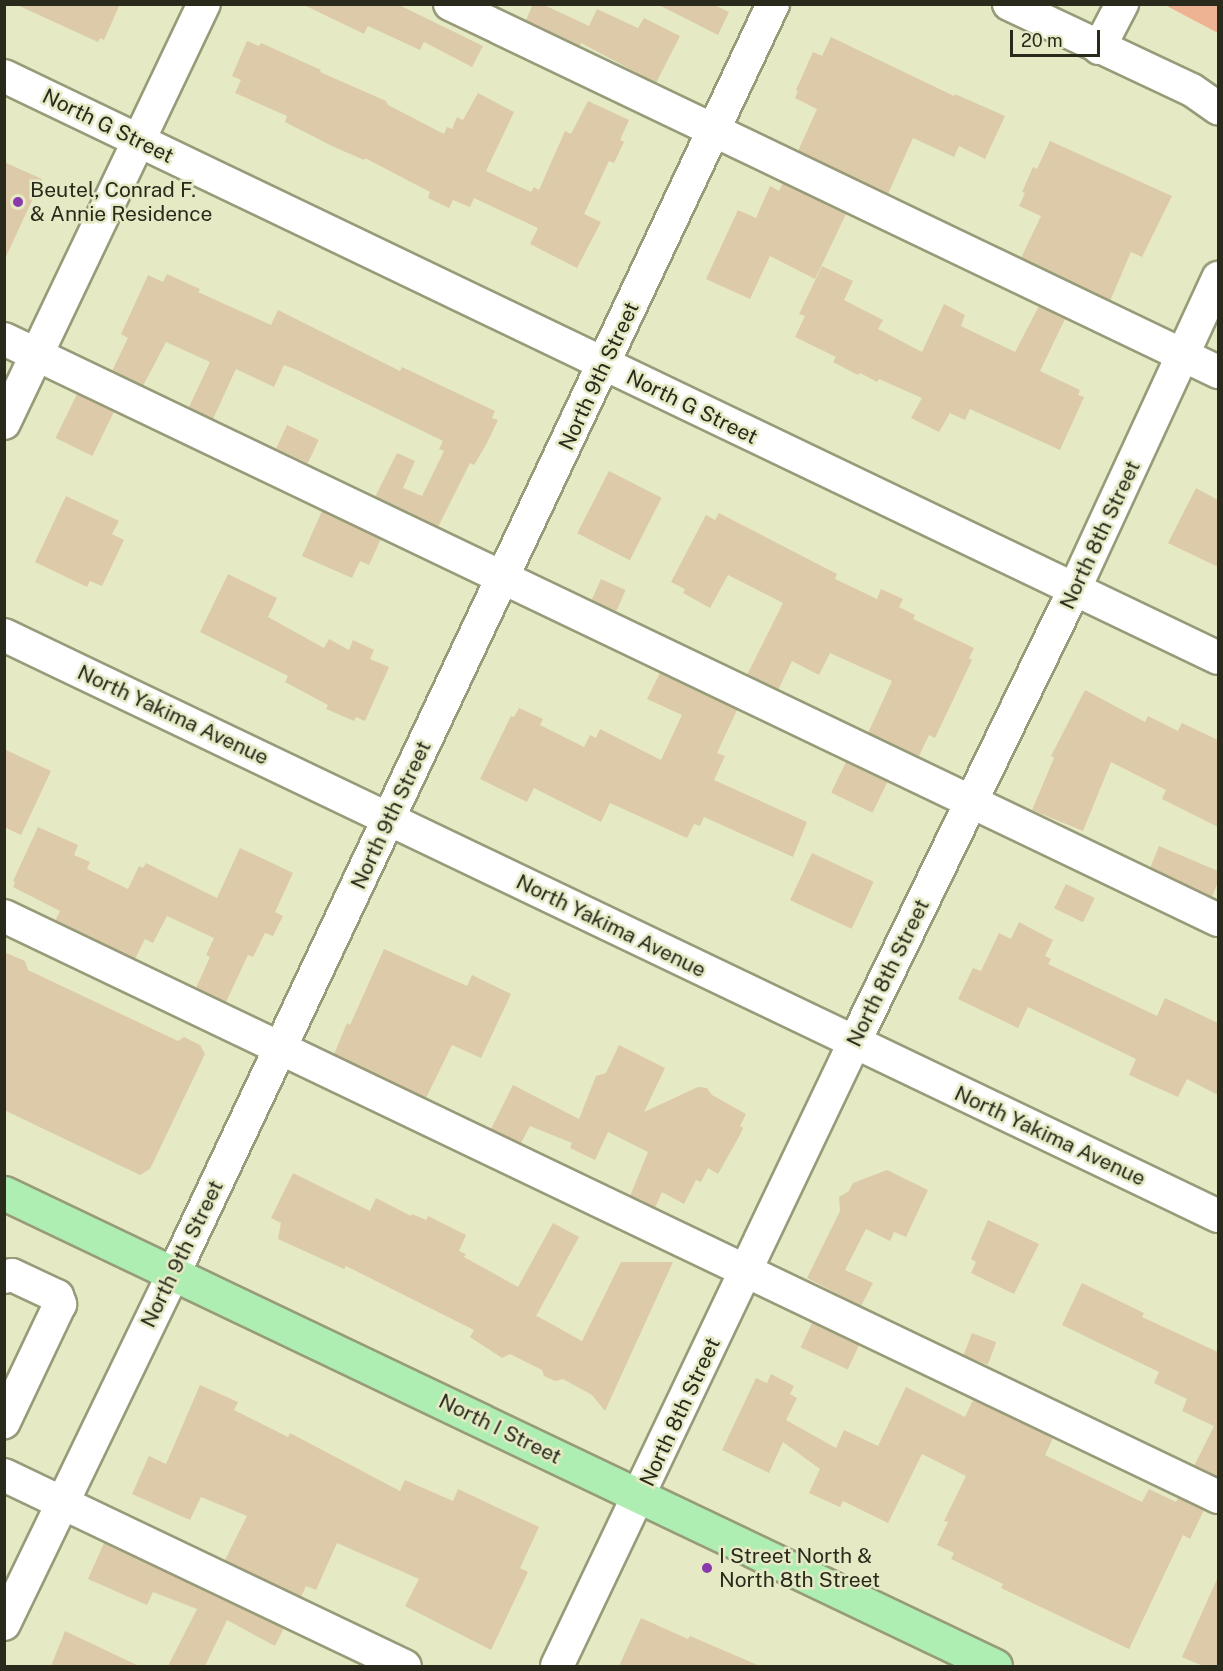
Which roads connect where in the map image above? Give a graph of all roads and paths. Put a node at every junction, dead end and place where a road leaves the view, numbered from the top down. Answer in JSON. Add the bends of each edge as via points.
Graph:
{"nodes":[{"id":1,"x":204,"y":4,"type":"edge"},
{"id":2,"x":450,"y":4,"type":"edge"},
{"id":3,"x":773,"y":4,"type":"edge"},
{"id":4,"x":1009,"y":4,"type":"edge"},
{"id":5,"x":1122,"y":4,"type":"edge"},
{"id":6,"x":1099,"y":48,"type":"junction"},
{"id":7,"x":4,"y":76,"type":"edge"},
{"id":8,"x":1218,"y":108,"type":"edge"},
{"id":9,"x":715,"y":131,"type":"junction"},
{"id":10,"x":139,"y":141,"type":"junction"},
{"id":11,"x":1218,"y":278,"type":"edge"},
{"id":12,"x":4,"y":339,"type":"edge"},
{"id":13,"x":37,"y":355,"type":"junction"},
{"id":14,"x":1184,"y":356,"type":"junction"},
{"id":15,"x":604,"y":364,"type":"junction"},
{"id":16,"x":1218,"y":372,"type":"edge"},
{"id":17,"x":4,"y":423,"type":"edge"},
{"id":18,"x":503,"y":578,"type":"junction"},
{"id":19,"x":1074,"y":590,"type":"junction"},
{"id":20,"x":4,"y":635,"type":"edge"},
{"id":21,"x":1218,"y":658,"type":"edge"},
{"id":22,"x":971,"y":802,"type":"junction"},
{"id":23,"x":389,"y":818,"type":"junction"},
{"id":24,"x":4,"y":916,"type":"edge"},
{"id":25,"x":1218,"y":920,"type":"edge"},
{"id":26,"x":854,"y":1043,"type":"junction"},
{"id":27,"x":280,"y":1048,"type":"junction"},
{"id":28,"x":4,"y":1193,"type":"edge"},
{"id":29,"x":1218,"y":1216,"type":"edge"},
{"id":30,"x":746,"y":1271,"type":"junction"},
{"id":31,"x":174,"y":1273,"type":"junction"},
{"id":32,"x":4,"y":1277,"type":"edge"},
{"id":33,"x":4,"y":1422,"type":"edge"},
{"id":34,"x":4,"y":1475,"type":"edge"},
{"id":35,"x":640,"y":1496,"type":"junction"},
{"id":36,"x":1218,"y":1497,"type":"edge"},
{"id":37,"x":63,"y":1503,"type":"junction"},
{"id":38,"x":4,"y":1624,"type":"edge"},
{"id":39,"x":405,"y":1666,"type":"edge"},
{"id":40,"x":557,"y":1666,"type":"edge"},
{"id":41,"x":995,"y":1666,"type":"edge"}],
"edges":[{"from":1,"to":10,"type":"street"},
{"from":2,"to":9,"type":"street"},
{"from":3,"to":9,"type":"street","name":"North 9th Street"},
{"from":4,"to":6,"type":"street"},
{"from":5,"to":6,"type":"street"},
{"from":6,"to":8,"type":"street","via":[[1192,90]]},
{"from":7,"to":10,"type":"street","name":"North G Street"},
{"from":9,"to":14,"type":"street"},
{"from":9,"to":15,"type":"street","name":"North 9th Street"},
{"from":10,"to":13,"type":"street"},
{"from":10,"to":15,"type":"street","name":"North G Street"},
{"from":11,"to":14,"type":"street","name":"North 8th Street"},
{"from":12,"to":13,"type":"street"},
{"from":13,"to":17,"type":"street"},
{"from":13,"to":18,"type":"street"},
{"from":14,"to":16,"type":"street"},
{"from":14,"to":19,"type":"street","name":"North 8th Street"},
{"from":15,"to":18,"type":"street","name":"North 9th Street"},
{"from":15,"to":19,"type":"street","name":"North G Street"},
{"from":18,"to":22,"type":"street"},
{"from":18,"to":23,"type":"street","name":"North 9th Street"},
{"from":19,"to":21,"type":"street","name":"North G Street"},
{"from":19,"to":22,"type":"street","name":"North 8th Street"},
{"from":20,"to":23,"type":"street","name":"North Yakima Avenue"},
{"from":22,"to":25,"type":"street"},
{"from":22,"to":26,"type":"street","name":"North 8th Street"},
{"from":23,"to":26,"type":"street","name":"North Yakima Avenue"},
{"from":23,"to":27,"type":"street","name":"North 9th Street"},
{"from":24,"to":27,"type":"street"},
{"from":26,"to":29,"type":"street","name":"North Yakima Avenue"},
{"from":26,"to":30,"type":"street","name":"North 8th Street"},
{"from":27,"to":30,"type":"street"},
{"from":27,"to":31,"type":"street","name":"North 9th Street"},
{"from":28,"to":31,"type":"main road","name":"North I Street"},
{"from":30,"to":35,"type":"street","name":"North 8th Street"},
{"from":30,"to":36,"type":"street"},
{"from":31,"to":35,"type":"main road","name":"North I Street"},
{"from":31,"to":37,"type":"street","name":"North 9th Street"},
{"from":32,"to":33,"type":"street","via":[[12,1275],[57,1296],[60,1304]]},
{"from":34,"to":37,"type":"street"},
{"from":35,"to":40,"type":"street","name":"North 8th Street"},
{"from":35,"to":41,"type":"main road","name":"North I Street"},
{"from":37,"to":38,"type":"street","name":"North 9th Street"},
{"from":37,"to":39,"type":"street"}]}
